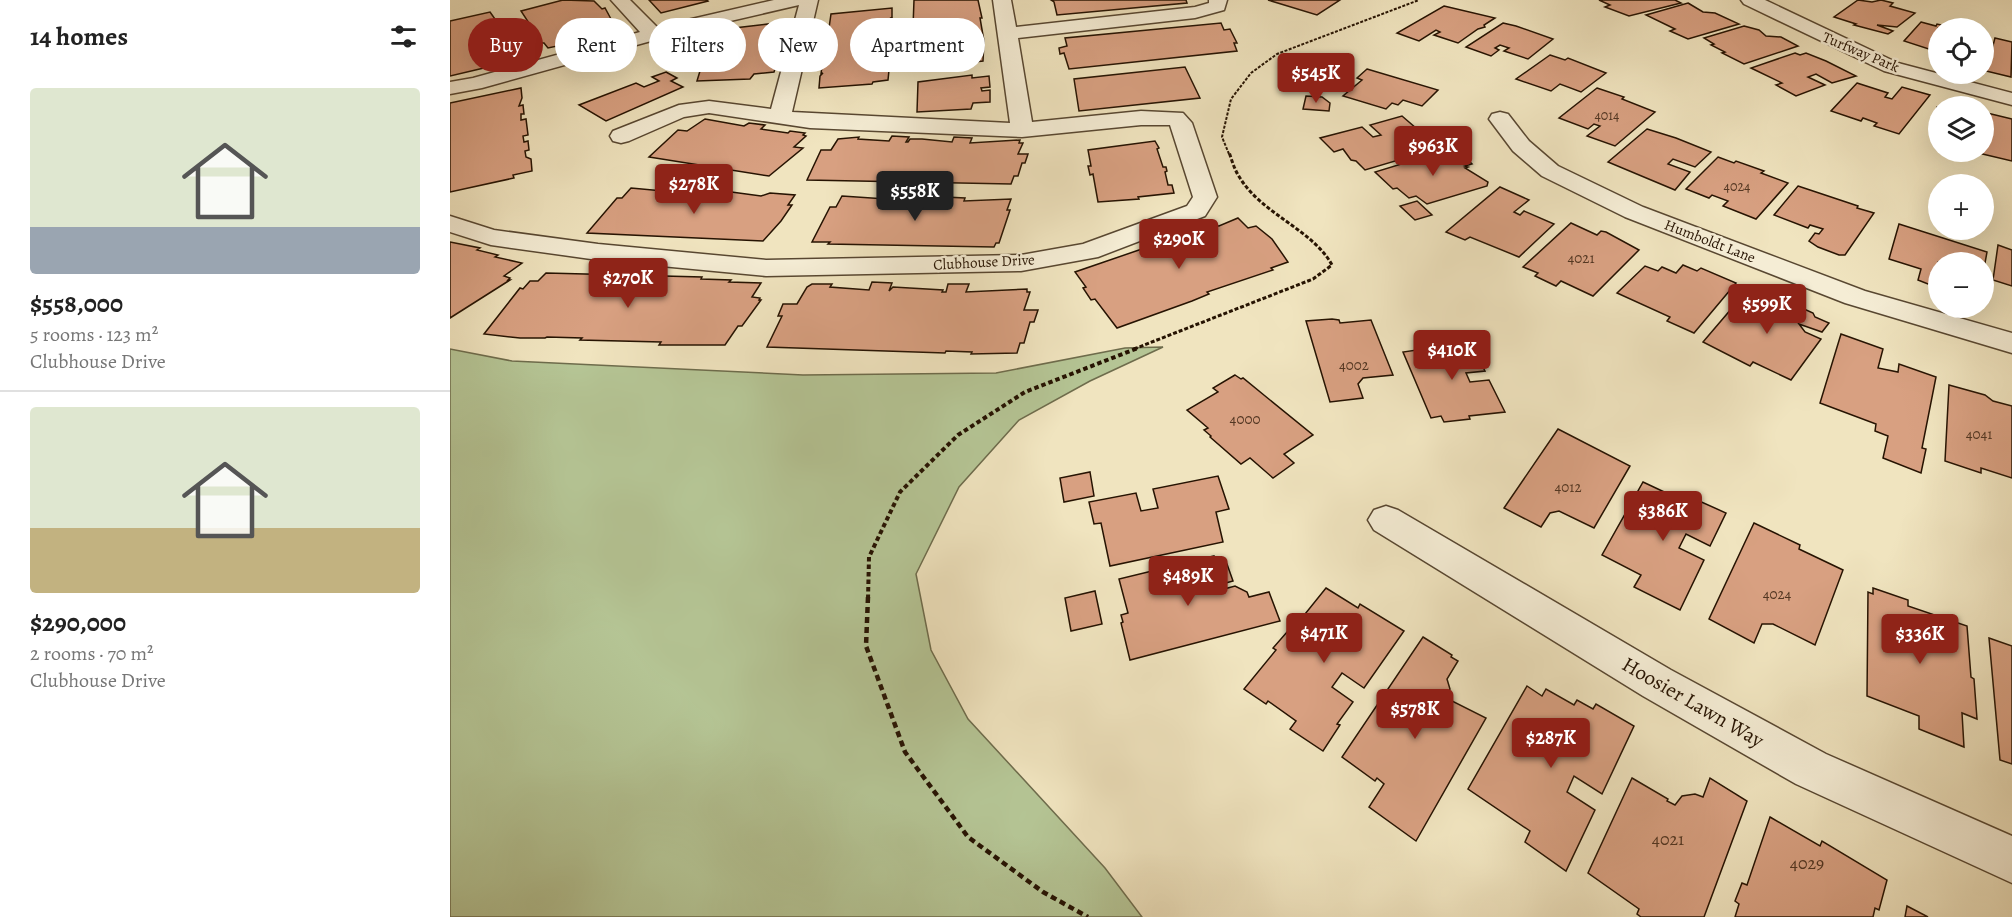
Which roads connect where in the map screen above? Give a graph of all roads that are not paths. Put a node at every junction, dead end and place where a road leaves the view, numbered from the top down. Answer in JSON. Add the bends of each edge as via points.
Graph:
{"nodes":[{"id":1,"x":620,"y":0,"type":"edge"},
{"id":2,"x":798,"y":0,"type":"edge"},
{"id":3,"x":808,"y":0,"type":"edge"},
{"id":4,"x":1002,"y":0,"type":"edge"},
{"id":5,"x":1218,"y":0,"type":"edge"},
{"id":6,"x":1750,"y":0,"type":"edge"},
{"id":7,"x":721,"y":18,"type":"edge"},
{"id":8,"x":649,"y":30,"type":"edge"},
{"id":9,"x":1007,"y":34,"type":"junction"},
{"id":10,"x":649,"y":35,"type":"edge"},
{"id":11,"x":450,"y":88,"type":"edge"},
{"id":12,"x":2012,"y":99,"type":"edge"},
{"id":13,"x":780,"y":117,"type":"junction"},
{"id":14,"x":1500,"y":119,"type":"dead end"},
{"id":15,"x":1022,"y":130,"type":"junction"},
{"id":16,"x":621,"y":136,"type":"dead end"},
{"id":17,"x":450,"y":224,"type":"edge"},
{"id":18,"x":2012,"y":343,"type":"edge"},
{"id":19,"x":1386,"y":520,"type":"dead end"},
{"id":20,"x":2012,"y":860,"type":"edge"}],
"edges":[{"from":1,"to":8,"type":"street"},
{"from":2,"to":7,"type":"street"},
{"from":3,"to":13,"type":"street"},
{"from":4,"to":9,"type":"street"},
{"from":5,"to":9,"type":"street","via":[[1218,6],[1195,12]]},
{"from":6,"to":12,"type":"street","name":"Turfway Park","via":[[1891,67]]},
{"from":9,"to":15,"type":"street"},
{"from":10,"to":11,"type":"street"},
{"from":13,"to":15,"type":"street","name":"Clubhouse Drive"},
{"from":13,"to":16,"type":"street","name":"Clubhouse Drive","via":[[699,108],[679,111]]},
{"from":14,"to":18,"type":"street","name":"Humboldt Lane","via":[[1521,146],[1550,171],[1634,212],[1855,297]]},
{"from":15,"to":17,"type":"street","name":"Clubhouse Drive","via":[[1175,118],[1181,123],[1205,197],[1196,211],[1089,250],[1021,263],[766,268],[598,252],[491,237]]},
{"from":19,"to":20,"type":"street","name":"Hoosier Lawn Way","via":[[1811,769]]}]}
